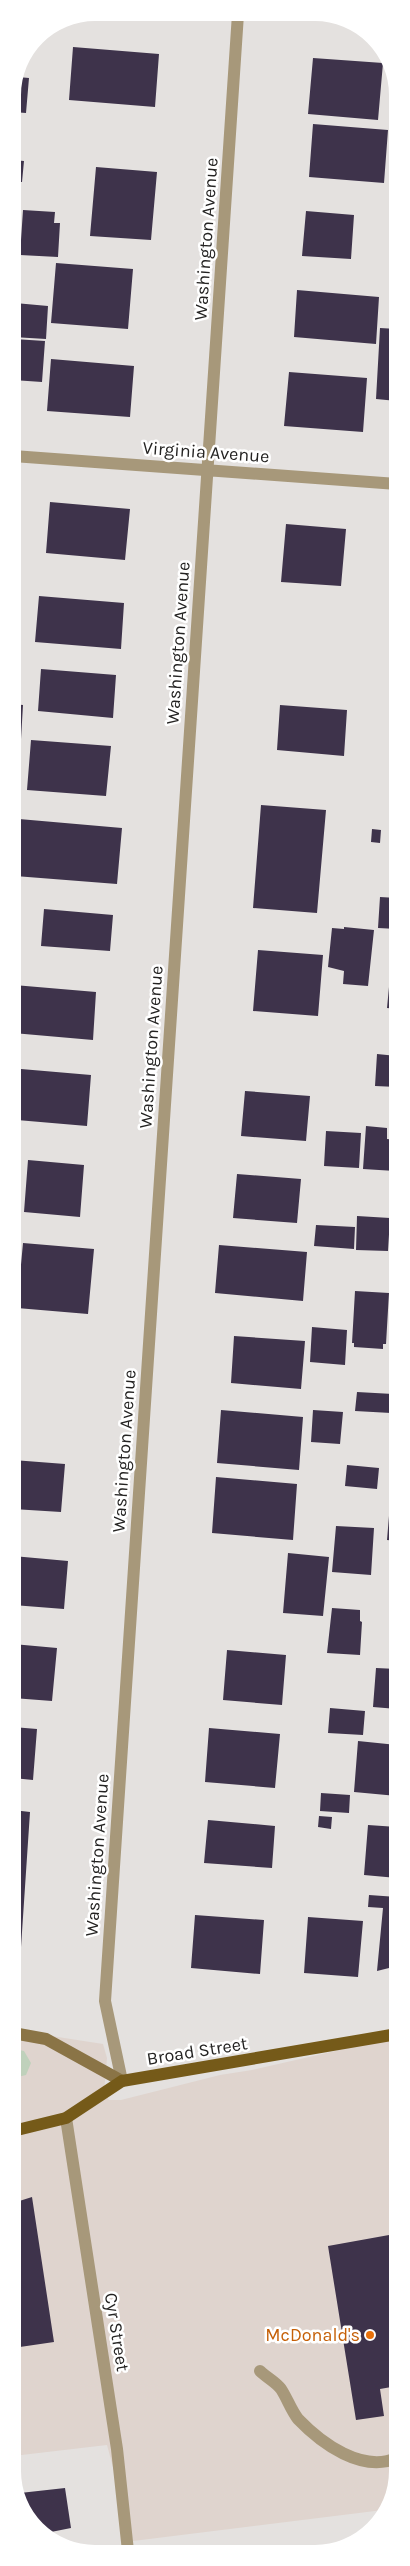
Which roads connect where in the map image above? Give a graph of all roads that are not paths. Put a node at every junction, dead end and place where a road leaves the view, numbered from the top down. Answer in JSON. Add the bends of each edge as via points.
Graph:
{"nodes":[{"id":1,"x":238,"y":21,"type":"edge"},
{"id":2,"x":21,"y":457,"type":"edge"},
{"id":3,"x":207,"y":470,"type":"junction"},
{"id":4,"x":389,"y":483,"type":"edge"},
{"id":5,"x":21,"y":2034,"type":"edge"},
{"id":6,"x":389,"y":2036,"type":"edge"},
{"id":7,"x":122,"y":2081,"type":"junction"},
{"id":8,"x":66,"y":2118,"type":"junction"},
{"id":9,"x":21,"y":2129,"type":"edge"},
{"id":10,"x":260,"y":2371,"type":"dead end"},
{"id":11,"x":389,"y":2462,"type":"edge"},
{"id":12,"x":127,"y":2545,"type":"edge"}],
"edges":[{"from":1,"to":3,"type":"street","name":"Washington Avenue"},
{"from":2,"to":3,"type":"street","name":"Virginia Avenue"},
{"from":3,"to":4,"type":"street","name":"Virginia Avenue"},
{"from":3,"to":7,"type":"street","name":"Washington Avenue","via":[[105,2001]]},
{"from":5,"to":7,"type":"main road","via":[[46,2039]]},
{"from":6,"to":7,"type":"main road","name":"Broad Street"},
{"from":7,"to":8,"type":"main road","name":"Broad Street"},
{"from":8,"to":9,"type":"main road","name":"Broad Street"},
{"from":8,"to":12,"type":"street","name":"Cyr Street","via":[[117,2449]]},
{"from":10,"to":11,"type":"street","via":[[280,2387],[297,2417],[324,2441],[346,2455],[367,2462]]}]}
